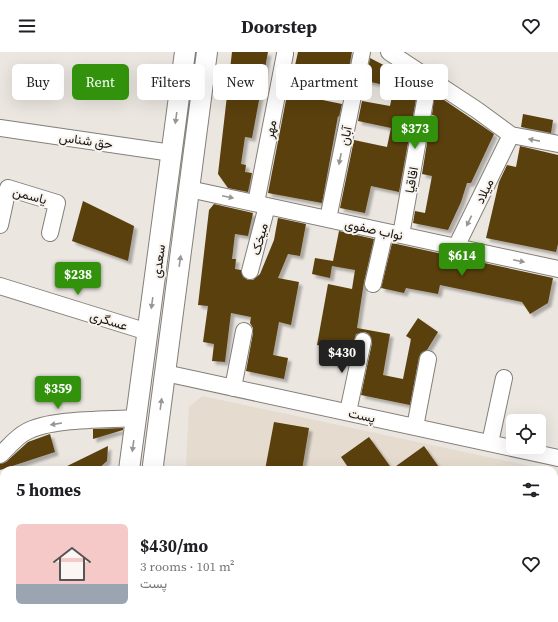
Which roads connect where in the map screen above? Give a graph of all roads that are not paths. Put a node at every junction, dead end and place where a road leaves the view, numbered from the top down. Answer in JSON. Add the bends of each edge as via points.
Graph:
{"nodes":[{"id":1,"x":185,"y":52,"type":"edge"},
{"id":2,"x":207,"y":52,"type":"edge"},
{"id":3,"x":362,"y":52,"type":"edge"},
{"id":4,"x":389,"y":52,"type":"edge"},
{"id":5,"x":285,"y":54,"type":"dead end"},
{"id":6,"x":425,"y":101,"type":"dead end"},
{"id":7,"x":0,"y":128,"type":"edge"},
{"id":8,"x":511,"y":135,"type":"junction"},
{"id":9,"x":558,"y":144,"type":"edge"},
{"id":10,"x":172,"y":153,"type":"junction"},
{"id":11,"x":189,"y":189,"type":"junction"},
{"id":12,"x":261,"y":205,"type":"junction"},
{"id":13,"x":328,"y":219,"type":"junction"},
{"id":14,"x":0,"y":225,"type":"edge"},
{"id":15,"x":385,"y":232,"type":"junction"},
{"id":16,"x":50,"y":233,"type":"dead end"},
{"id":17,"x":402,"y":235,"type":"junction"},
{"id":18,"x":456,"y":247,"type":"junction"},
{"id":19,"x":558,"y":270,"type":"edge"},
{"id":20,"x":250,"y":271,"type":"dead end"},
{"id":21,"x":374,"y":284,"type":"dead end"},
{"id":22,"x":0,"y":286,"type":"edge"},
{"id":23,"x":244,"y":331,"type":"dead end"},
{"id":24,"x":148,"y":332,"type":"junction"},
{"id":25,"x":363,"y":341,"type":"dead end"},
{"id":26,"x":428,"y":359,"type":"dead end"},
{"id":27,"x":166,"y":373,"type":"junction"},
{"id":28,"x":504,"y":378,"type":"dead end"},
{"id":29,"x":233,"y":388,"type":"junction"},
{"id":30,"x":348,"y":412,"type":"junction"},
{"id":31,"x":137,"y":418,"type":"junction"},
{"id":32,"x":415,"y":427,"type":"junction"},
{"id":33,"x":490,"y":443,"type":"junction"},
{"id":34,"x":0,"y":455,"type":"edge"},
{"id":35,"x":558,"y":458,"type":"edge"},
{"id":36,"x":130,"y":466,"type":"edge"},
{"id":37,"x":153,"y":466,"type":"edge"}],
"edges":[{"from":1,"to":10,"type":"main road","name":"سعدی","one_way":true},
{"from":2,"to":11,"type":"main road","name":"سعدی"},
{"from":3,"to":13,"type":"street","name":"آبان","one_way":true},
{"from":4,"to":8,"type":"street"},
{"from":5,"to":12,"type":"street","name":"مهر"},
{"from":6,"to":17,"type":"street","name":"اقاقیا"},
{"from":7,"to":10,"type":"street","name":"حق شناس"},
{"from":9,"to":8,"type":"street","one_way":true},
{"from":8,"to":18,"type":"street","name":"میلاد","one_way":true},
{"from":10,"to":24,"type":"main road","name":"سعدی","one_way":true},
{"from":11,"to":12,"type":"street","name":"نواب صفوی","one_way":true},
{"from":27,"to":11,"type":"main road","name":"سعدی","one_way":true},
{"from":12,"to":13,"type":"street","name":"نواب صفوی"},
{"from":12,"to":20,"type":"street","name":"میخک"},
{"from":13,"to":15,"type":"street","name":"نواب صفوی"},
{"from":14,"to":16,"type":"street","name":"یاسمن","via":[[8,188],[58,203]]},
{"from":15,"to":17,"type":"street","name":"نواب صفوی"},
{"from":15,"to":21,"type":"street"},
{"from":17,"to":18,"type":"street","name":"نواب صفوی"},
{"from":18,"to":19,"type":"street","name":"نواب صفوی","one_way":true},
{"from":22,"to":24,"type":"street","name":"عسگری"},
{"from":23,"to":29,"type":"street"},
{"from":24,"to":31,"type":"main road","name":"سعدی"},
{"from":25,"to":30,"type":"street"},
{"from":26,"to":32,"type":"street"},
{"from":27,"to":29,"type":"street","name":"پست"},
{"from":37,"to":27,"type":"main road","name":"سعدی","one_way":true},
{"from":28,"to":33,"type":"street"},
{"from":29,"to":30,"type":"street","name":"پست"},
{"from":30,"to":32,"type":"street","name":"پست"},
{"from":31,"to":34,"type":"street","one_way":true,"via":[[44,426],[26,432]]},
{"from":31,"to":36,"type":"main road","name":"سعدی","one_way":true},
{"from":32,"to":33,"type":"street","name":"پست"},
{"from":33,"to":35,"type":"street","name":"پست"}]}
